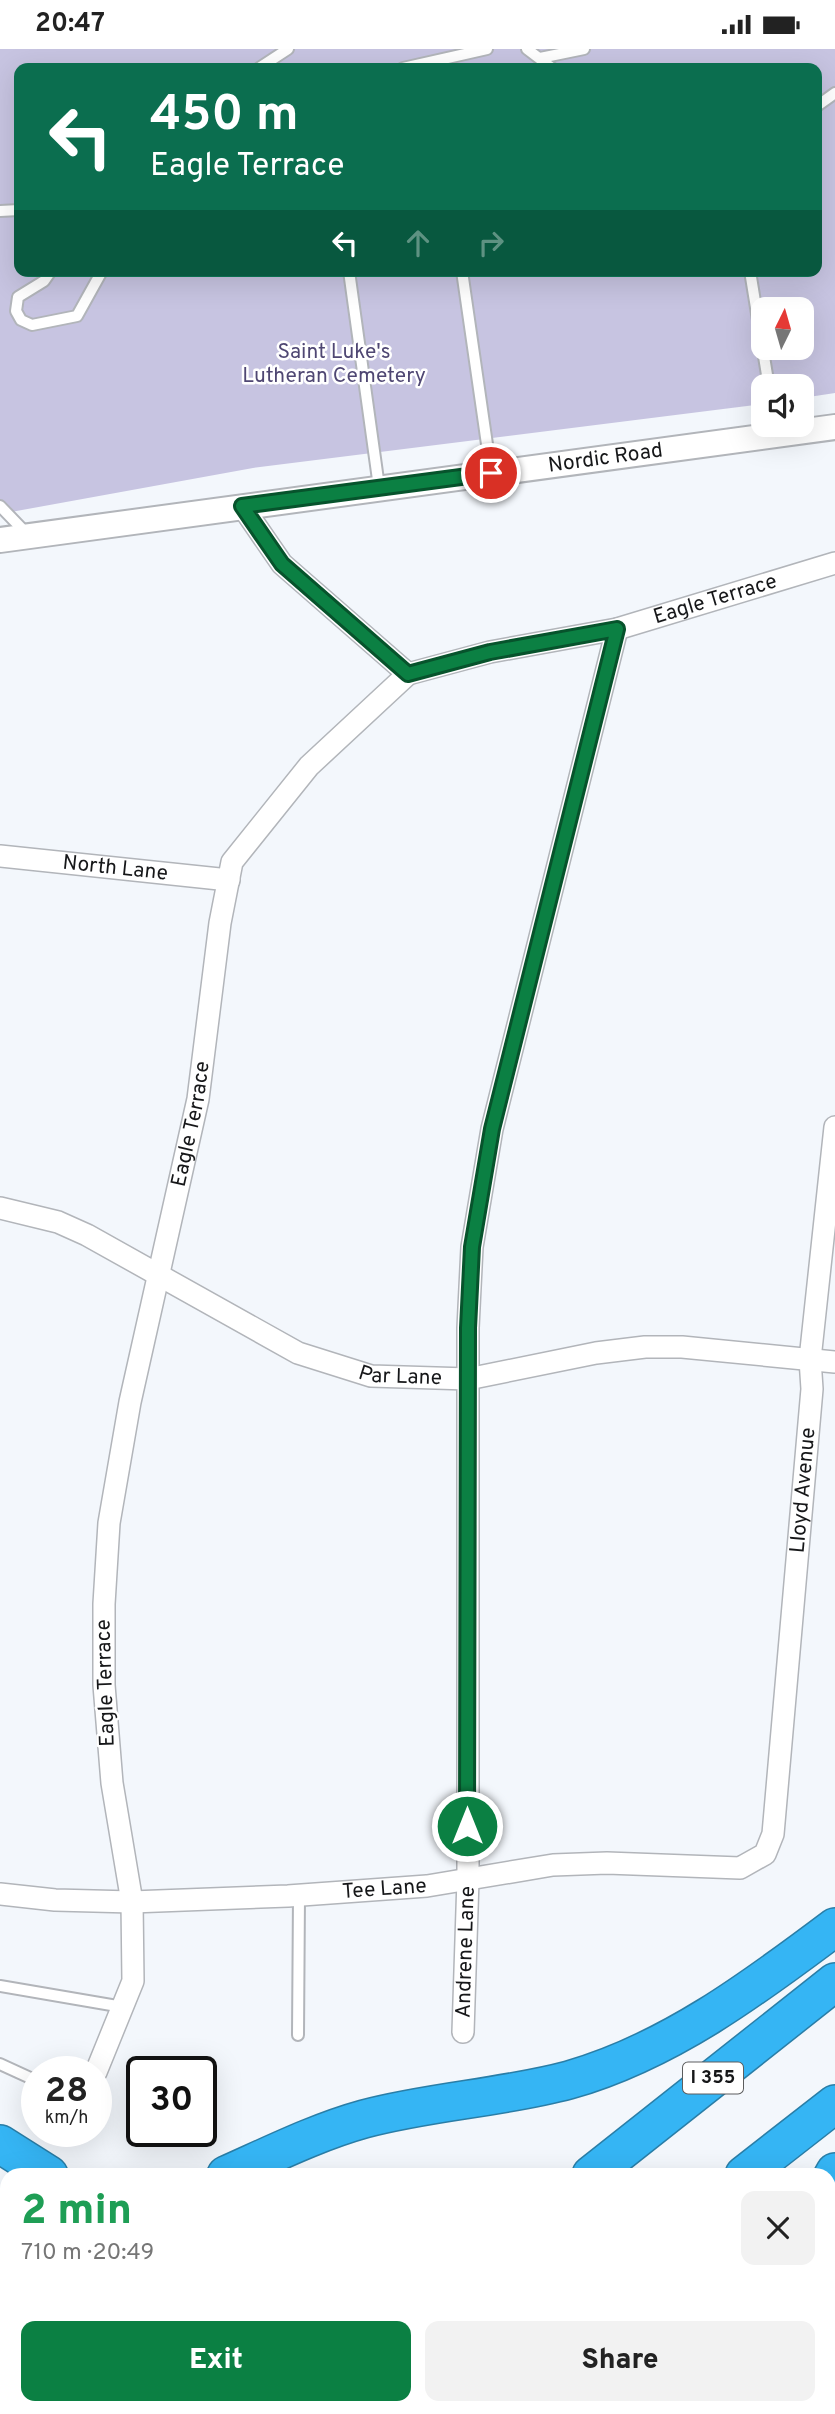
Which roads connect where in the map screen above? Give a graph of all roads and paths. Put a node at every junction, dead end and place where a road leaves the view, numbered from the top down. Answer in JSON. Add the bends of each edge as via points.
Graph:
{"nodes":[{"id":1,"x":288,"y":49,"type":"edge"},
{"id":2,"x":487,"y":49,"type":"edge"},
{"id":3,"x":527,"y":49,"type":"edge"},
{"id":4,"x":584,"y":49,"type":"edge"},
{"id":5,"x":540,"y":58,"type":"junction"},
{"id":6,"x":267,"y":63,"type":"edge"},
{"id":7,"x":425,"y":63,"type":"edge"},
{"id":8,"x":546,"y":63,"type":"edge"},
{"id":9,"x":47,"y":277,"type":"edge"},
{"id":10,"x":99,"y":277,"type":"edge"},
{"id":11,"x":350,"y":277,"type":"edge"},
{"id":12,"x":463,"y":277,"type":"edge"},
{"id":13,"x":751,"y":277,"type":"edge"},
{"id":14,"x":767,"y":374,"type":"edge"},
{"id":15,"x":835,"y":427,"type":"edge"},
{"id":16,"x":814,"y":428,"type":"edge"},
{"id":17,"x":751,"y":434,"type":"edge"},
{"id":18,"x":491,"y":473,"type":"junction"},
{"id":19,"x":379,"y":488,"type":"junction"},
{"id":20,"x":0,"y":506,"type":"edge"},
{"id":21,"x":242,"y":506,"type":"junction"},
{"id":22,"x":29,"y":536,"type":"junction"},
{"id":23,"x":0,"y":540,"type":"edge"},
{"id":24,"x":835,"y":563,"type":"edge"},
{"id":25,"x":617,"y":629,"type":"junction"},
{"id":26,"x":408,"y":674,"type":"junction"},
{"id":27,"x":0,"y":856,"type":"edge"},
{"id":28,"x":229,"y":880,"type":"junction"},
{"id":29,"x":835,"y":1127,"type":"edge"},
{"id":30,"x":0,"y":1208,"type":"edge"},
{"id":31,"x":158,"y":1277,"type":"junction"},
{"id":32,"x":810,"y":1359,"type":"junction"},
{"id":33,"x":835,"y":1362,"type":"edge"},
{"id":34,"x":468,"y":1380,"type":"junction"},
{"id":35,"x":765,"y":1854,"type":"joint"},
{"id":36,"x":468,"y":1879,"type":"junction"},
{"id":37,"x":0,"y":1894,"type":"edge"},
{"id":38,"x":299,"y":1896,"type":"junction"},
{"id":39,"x":132,"y":1902,"type":"junction"},
{"id":40,"x":835,"y":1927,"type":"edge"},
{"id":41,"x":835,"y":1982,"type":"edge"},
{"id":42,"x":0,"y":1986,"type":"edge"},
{"id":43,"x":123,"y":2007,"type":"junction"},
{"id":44,"x":463,"y":2032,"type":"dead end"},
{"id":45,"x":298,"y":2035,"type":"dead end"},
{"id":46,"x":103,"y":2056,"type":"edge"},
{"id":47,"x":0,"y":2064,"type":"edge"},
{"id":48,"x":21,"y":2074,"type":"edge"},
{"id":49,"x":835,"y":2104,"type":"edge"},
{"id":50,"x":0,"y":2144,"type":"edge"},
{"id":51,"x":38,"y":2168,"type":"edge"},
{"id":52,"x":241,"y":2168,"type":"edge"},
{"id":53,"x":600,"y":2168,"type":"edge"},
{"id":54,"x":753,"y":2168,"type":"edge"}],
"edges":[{"from":1,"to":6,"type":"lane"},
{"from":2,"to":7,"type":"lane"},
{"from":3,"to":5,"type":"lane"},
{"from":4,"to":5,"type":"lane"},
{"from":5,"to":8,"type":"lane"},
{"from":9,"to":10,"type":"lane","via":[[18,297],[16,311],[32,325],[77,316]]},
{"from":11,"to":19,"type":"lane"},
{"from":12,"to":18,"type":"lane"},
{"from":13,"to":14,"type":"lane"},
{"from":15,"to":16,"type":"street","name":"Nordic Road"},
{"from":17,"to":18,"type":"street","name":"Nordic Road"},
{"from":18,"to":19,"type":"street","name":"Nordic Road"},
{"from":19,"to":21,"type":"street","name":"Nordic Road"},
{"from":20,"to":22,"type":"lane"},
{"from":21,"to":22,"type":"street","name":"Nordic Road"},
{"from":21,"to":26,"type":"street","via":[[282,564]]},
{"from":22,"to":23,"type":"street","name":"Nordic Road"},
{"from":24,"to":25,"type":"street","name":"Eagle Terrace"},
{"from":25,"to":26,"type":"street","name":"Eagle Terrace","via":[[490,652]]},
{"from":25,"to":34,"type":"street","name":"Andrene Lane","via":[[492,1129],[472,1247]]},
{"from":26,"to":28,"type":"street","name":"Eagle Terrace","via":[[342,732],[278,800],[232,862]]},
{"from":27,"to":28,"type":"street","name":"North Lane"},
{"from":28,"to":31,"type":"street","name":"Eagle Terrace","via":[[198,1099]]},
{"from":29,"to":32,"type":"street","name":"Lloyd Avenue"},
{"from":30,"to":31,"type":"street","name":"Par Lane","via":[[58,1222]]},
{"from":31,"to":34,"type":"street","name":"Par Lane","via":[[270,1339],[333,1367],[371,1376]]},
{"from":31,"to":39,"type":"street","name":"Eagle Terrace","via":[[118,1459],[104,1604],[108,1748]]},
{"from":32,"to":33,"type":"street","name":"Par Lane"},
{"from":32,"to":34,"type":"street","name":"Par Lane","via":[[645,1347]]},
{"from":32,"to":35,"type":"street","name":"Lloyd Avenue","via":[[812,1389],[773,1834]]},
{"from":34,"to":36,"type":"street","name":"Andrene Lane"},
{"from":35,"to":36,"type":"street","name":"Tee Lane","via":[[740,1868],[552,1865]]},
{"from":36,"to":38,"type":"street","name":"Tee Lane"},
{"from":36,"to":44,"type":"street","name":"Andrene Lane"},
{"from":37,"to":39,"type":"street","name":"Tee Lane"},
{"from":38,"to":39,"type":"street","name":"Tee Lane"},
{"from":38,"to":45,"type":"lane"},
{"from":39,"to":43,"type":"street","name":"Eagle Terrace","via":[[134,1981]]},
{"from":40,"to":52,"type":"highway","via":[[697,2025],[601,2069],[568,2080],[364,2119]]},
{"from":41,"to":53,"type":"highway","number":"I 355"},
{"from":42,"to":43,"type":"lane"},
{"from":43,"to":46,"type":"street","name":"Eagle Terrace"},
{"from":47,"to":48,"type":"lane"},
{"from":49,"to":54,"type":"highway"},
{"from":50,"to":51,"type":"highway"}]}
